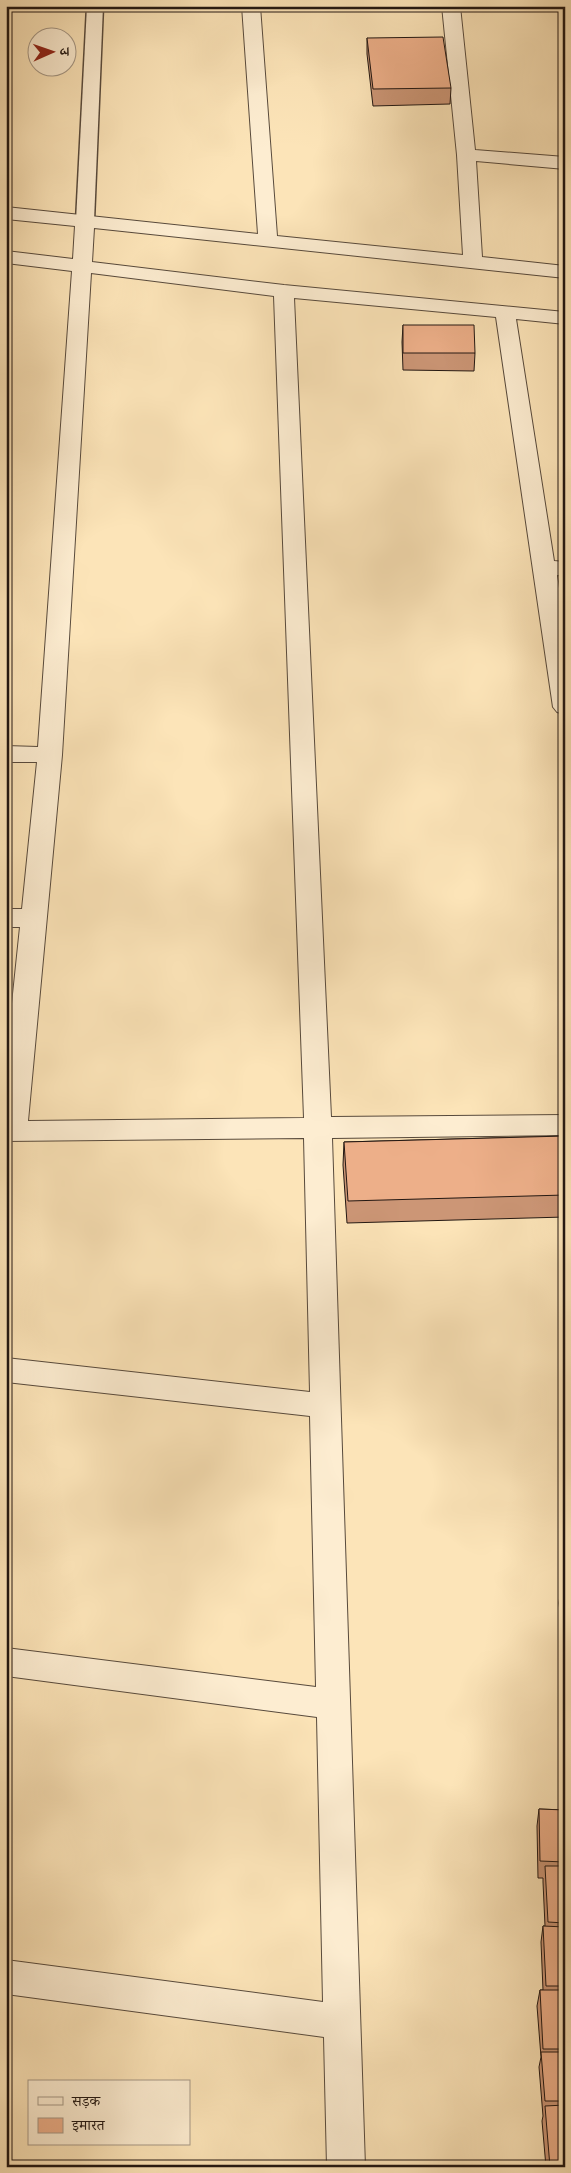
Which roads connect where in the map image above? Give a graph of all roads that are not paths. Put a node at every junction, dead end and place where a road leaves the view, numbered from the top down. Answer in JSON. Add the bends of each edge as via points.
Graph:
{"nodes":[{"id":1,"x":96,"y":6,"type":"edge"},
{"id":2,"x":251,"y":6,"type":"edge"},
{"id":3,"x":451,"y":6,"type":"edge"},
{"id":4,"x":466,"y":155,"type":"junction"},
{"id":5,"x":565,"y":163,"type":"edge"},
{"id":6,"x":6,"y":213,"type":"edge"},
{"id":7,"x":85,"y":221,"type":"junction"},
{"id":8,"x":268,"y":241,"type":"junction"},
{"id":9,"x":6,"y":257,"type":"edge"},
{"id":10,"x":473,"y":263,"type":"junction"},
{"id":11,"x":81,"y":266,"type":"junction"},
{"id":12,"x":565,"y":272,"type":"edge"},
{"id":13,"x":284,"y":291,"type":"junction"},
{"id":14,"x":505,"y":313,"type":"junction"},
{"id":15,"x":565,"y":318,"type":"edge"},
{"id":16,"x":554,"y":568,"type":"edge"},
{"id":17,"x":565,"y":707,"type":"edge"},
{"id":18,"x":6,"y":754,"type":"edge"},
{"id":19,"x":50,"y":754,"type":"junction"},
{"id":20,"x":6,"y":918,"type":"edge"},
{"id":21,"x":34,"y":918,"type":"junction"},
{"id":22,"x":565,"y":1125,"type":"edge"},
{"id":23,"x":318,"y":1129,"type":"junction"},
{"id":24,"x":10,"y":1131,"type":"edge"},
{"id":25,"x":6,"y":1370,"type":"edge"},
{"id":26,"x":326,"y":1406,"type":"junction"},
{"id":27,"x":6,"y":1662,"type":"edge"},
{"id":28,"x":333,"y":1704,"type":"junction"},
{"id":29,"x":6,"y":1977,"type":"edge"},
{"id":30,"x":342,"y":2022,"type":"junction"},
{"id":31,"x":346,"y":2167,"type":"edge"}],
"edges":[{"from":1,"to":7,"type":"lane"},
{"from":2,"to":8,"type":"street"},
{"from":3,"to":4,"type":"street"},
{"from":4,"to":5,"type":"street"},
{"from":4,"to":10,"type":"street"},
{"from":6,"to":7,"type":"street"},
{"from":7,"to":8,"type":"street"},
{"from":7,"to":11,"type":"street"},
{"from":8,"to":10,"type":"street"},
{"from":9,"to":11,"type":"street"},
{"from":10,"to":12,"type":"street"},
{"from":11,"to":13,"type":"street"},
{"from":11,"to":19,"type":"street"},
{"from":13,"to":14,"type":"street"},
{"from":13,"to":23,"type":"street"},
{"from":14,"to":15,"type":"street"},
{"from":14,"to":16,"type":"street"},
{"from":16,"to":17,"type":"street"},
{"from":18,"to":19,"type":"street"},
{"from":19,"to":21,"type":"street"},
{"from":20,"to":21,"type":"street"},
{"from":21,"to":24,"type":"street"},
{"from":22,"to":23,"type":"street"},
{"from":23,"to":24,"type":"street"},
{"from":23,"to":26,"type":"street"},
{"from":25,"to":26,"type":"street"},
{"from":26,"to":28,"type":"street"},
{"from":27,"to":28,"type":"street"},
{"from":28,"to":30,"type":"street"},
{"from":29,"to":30,"type":"street"},
{"from":30,"to":31,"type":"street"}]}
